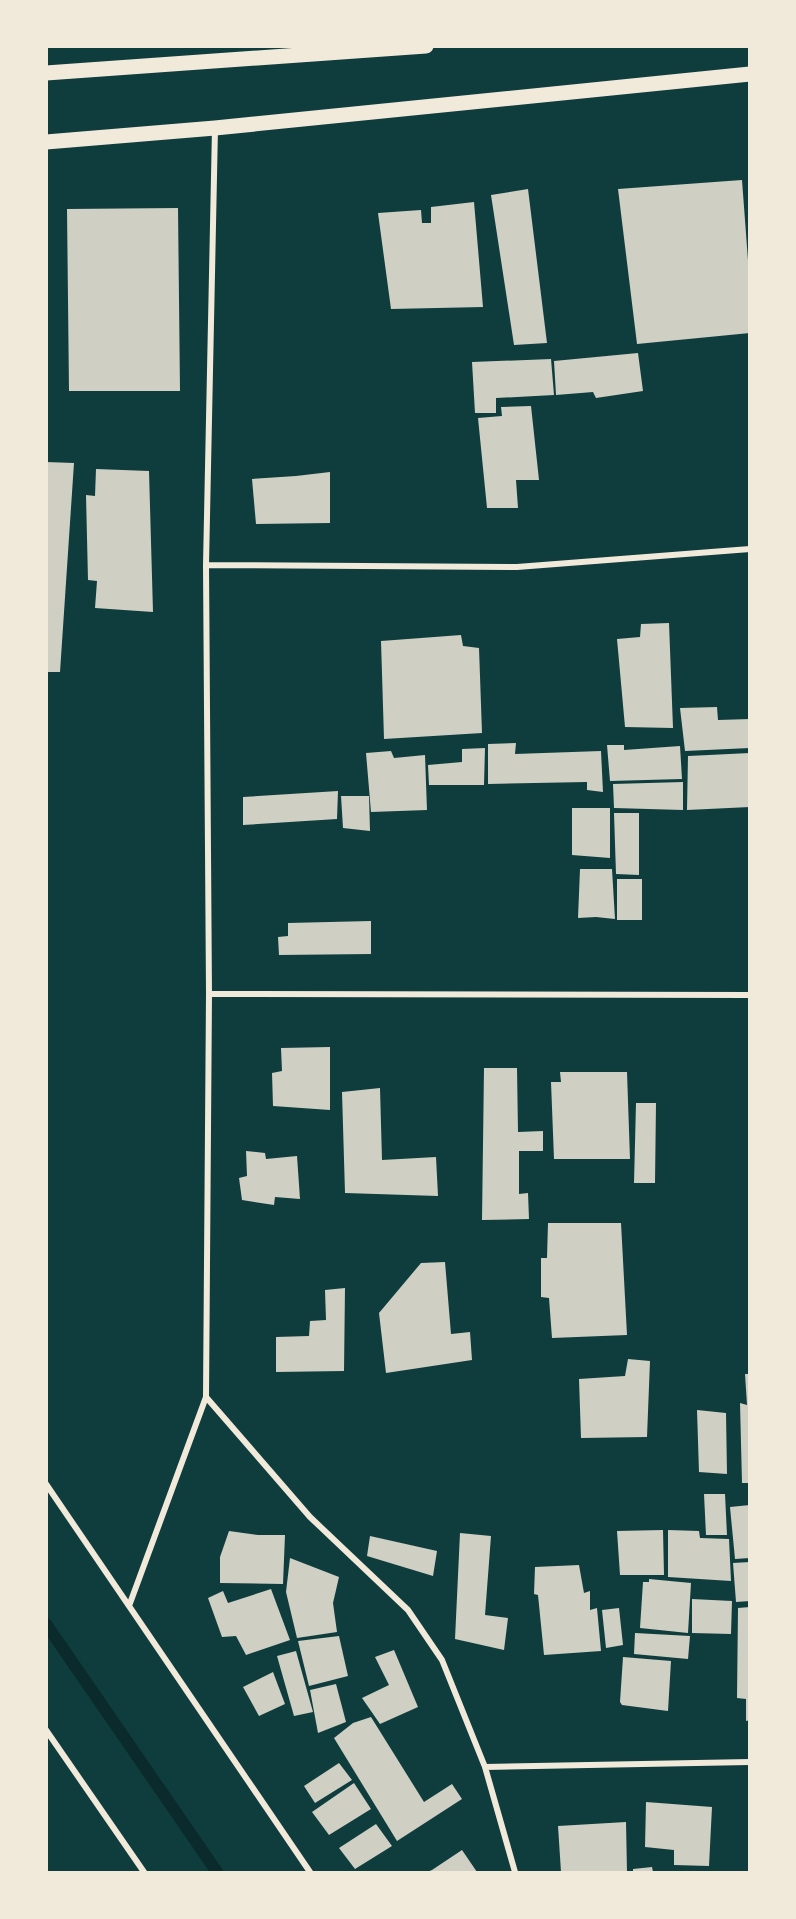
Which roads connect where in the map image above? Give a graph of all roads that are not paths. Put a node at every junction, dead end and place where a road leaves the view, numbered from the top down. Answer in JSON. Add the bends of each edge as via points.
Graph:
{"nodes":[{"id":1,"x":426,"y":46,"type":"edge"},
{"id":2,"x":46,"y":73,"type":"edge"},
{"id":3,"x":750,"y":75,"type":"edge"},
{"id":4,"x":215,"y":128,"type":"junction"},
{"id":5,"x":46,"y":142,"type":"edge"},
{"id":6,"x":750,"y":549,"type":"edge"},
{"id":7,"x":206,"y":565,"type":"junction"},
{"id":8,"x":209,"y":994,"type":"junction"},
{"id":9,"x":750,"y":995,"type":"edge"},
{"id":10,"x":206,"y":1397,"type":"junction"},
{"id":11,"x":46,"y":1484,"type":"edge"},
{"id":12,"x":129,"y":1606,"type":"junction"},
{"id":13,"x":46,"y":1730,"type":"edge"},
{"id":14,"x":750,"y":1762,"type":"edge"},
{"id":15,"x":485,"y":1767,"type":"junction"},
{"id":16,"x":144,"y":1872,"type":"edge"},
{"id":17,"x":310,"y":1872,"type":"edge"},
{"id":18,"x":515,"y":1872,"type":"edge"}],
"edges":[{"from":1,"to":2,"type":"main road"},
{"from":3,"to":4,"type":"main road"},
{"from":4,"to":5,"type":"main road"},
{"from":4,"to":7,"type":"street"},
{"from":6,"to":7,"type":"street","via":[[517,567]]},
{"from":7,"to":8,"type":"street"},
{"from":8,"to":9,"type":"street"},
{"from":8,"to":10,"type":"street"},
{"from":10,"to":12,"type":"street"},
{"from":10,"to":15,"type":"street","via":[[310,1517],[408,1610],[442,1660]]},
{"from":11,"to":12,"type":"street"},
{"from":12,"to":17,"type":"street"},
{"from":13,"to":16,"type":"street"},
{"from":14,"to":15,"type":"street"},
{"from":15,"to":18,"type":"street"}]}
